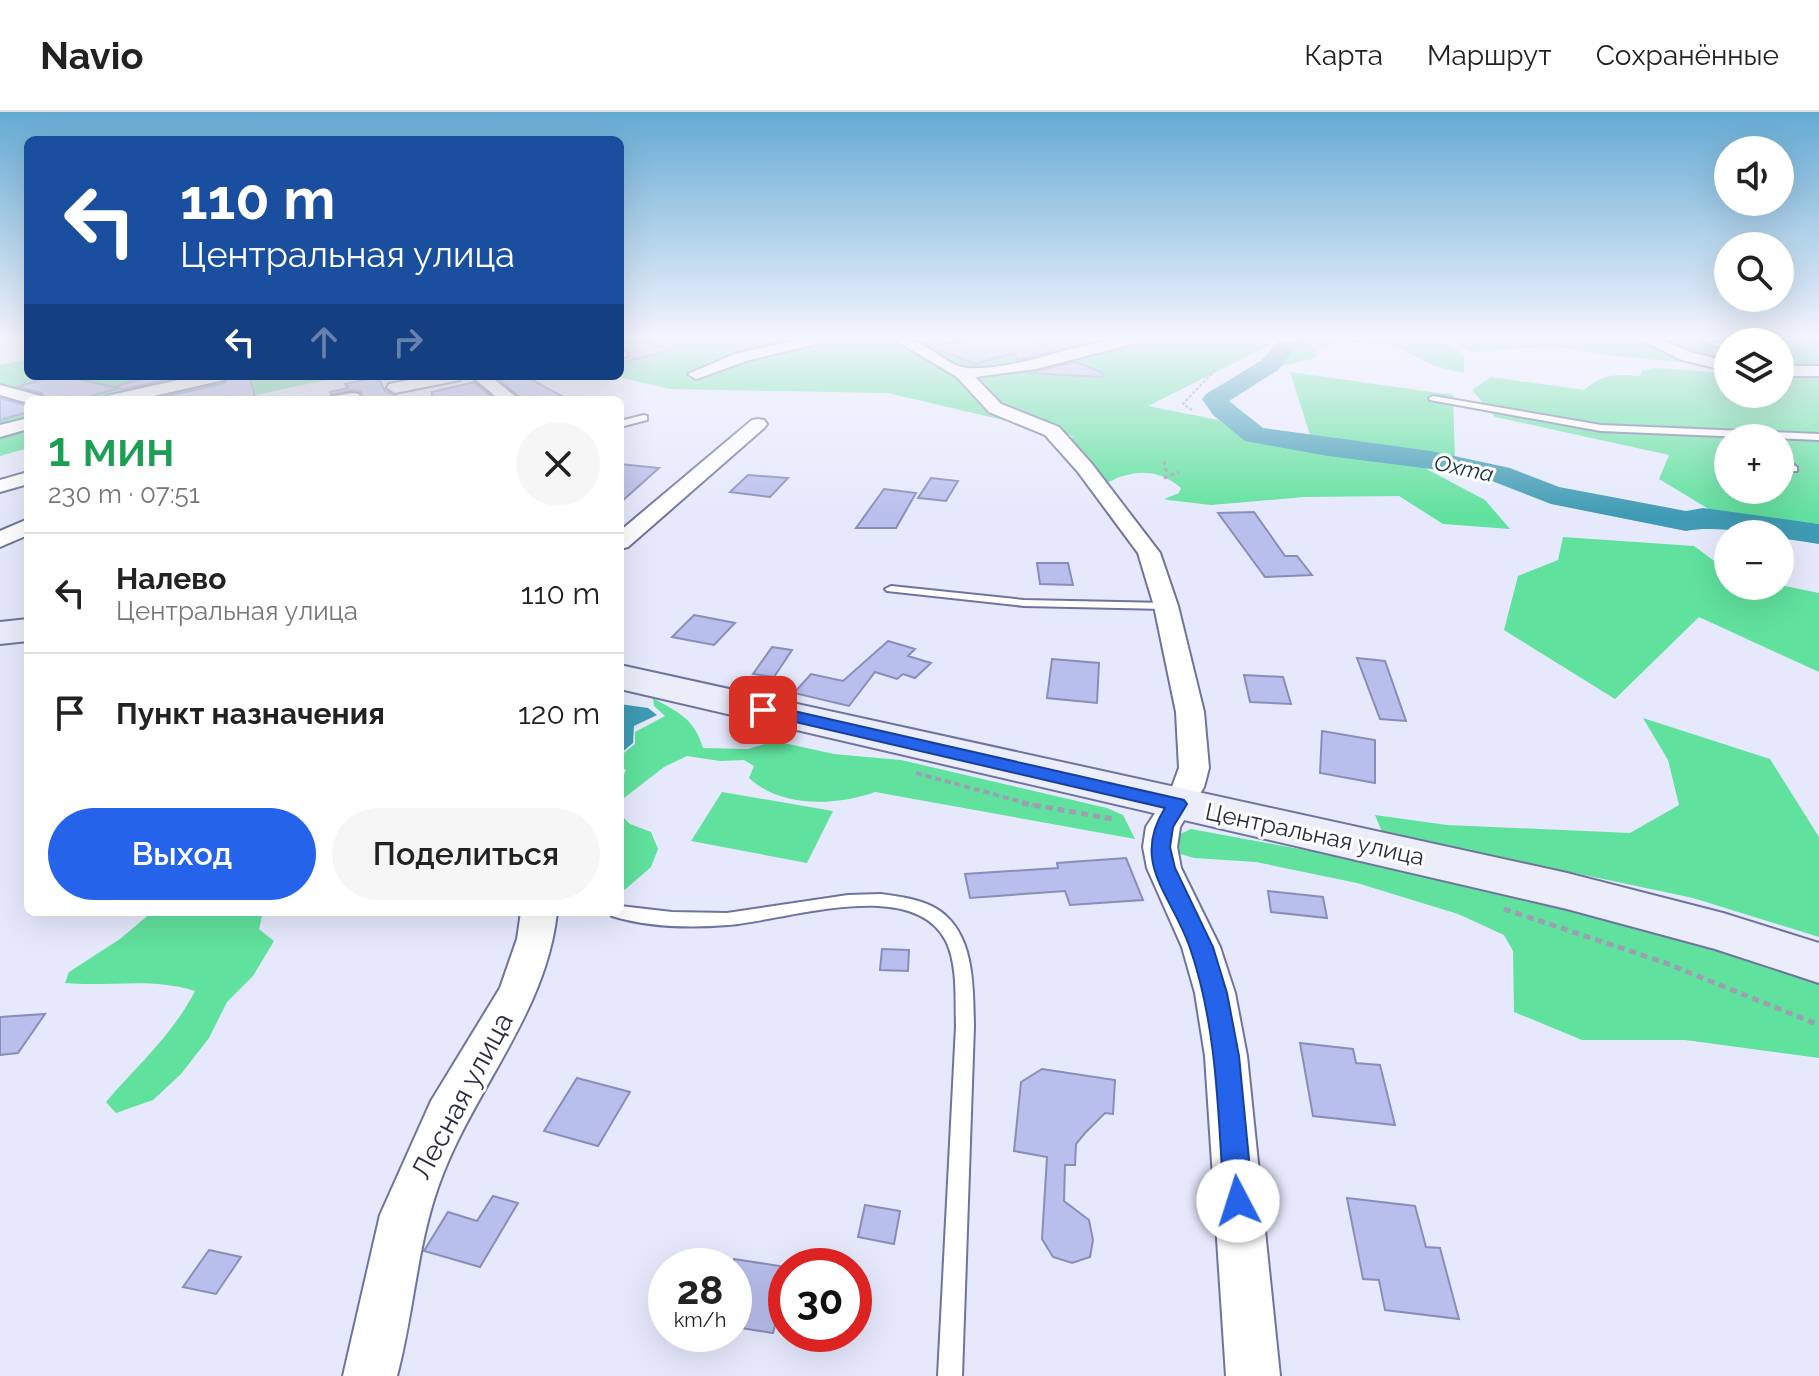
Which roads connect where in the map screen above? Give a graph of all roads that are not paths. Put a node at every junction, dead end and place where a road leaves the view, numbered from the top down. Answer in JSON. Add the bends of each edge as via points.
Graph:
{"nodes":[{"id":1,"x":987,"y":399,"type":"edge"},
{"id":2,"x":1439,"y":399,"type":"edge"},
{"id":3,"x":644,"y":418,"type":"dead end"},
{"id":4,"x":624,"y":423,"type":"edge"},
{"id":5,"x":24,"y":424,"type":"edge"},
{"id":6,"x":758,"y":424,"type":"dead end"},
{"id":7,"x":0,"y":431,"type":"edge"},
{"id":8,"x":1714,"y":434,"type":"edge"},
{"id":9,"x":1794,"y":437,"type":"edge"},
{"id":10,"x":1819,"y":437,"type":"edge"},
{"id":11,"x":24,"y":479,"type":"edge"},
{"id":12,"x":0,"y":486,"type":"edge"},
{"id":13,"x":24,"y":528,"type":"edge"},
{"id":14,"x":624,"y":539,"type":"edge"},
{"id":15,"x":0,"y":540,"type":"edge"},
{"id":16,"x":891,"y":589,"type":"dead end"},
{"id":17,"x":1166,"y":606,"type":"junction"},
{"id":18,"x":24,"y":630,"type":"edge"},
{"id":19,"x":0,"y":633,"type":"edge"},
{"id":20,"x":624,"y":678,"type":"edge"},
{"id":21,"x":1170,"y":816,"type":"junction"},
{"id":22,"x":624,"y":913,"type":"edge"},
{"id":23,"x":538,"y":916,"type":"edge"},
{"id":24,"x":1819,"y":963,"type":"edge"},
{"id":25,"x":370,"y":1376,"type":"edge"},
{"id":26,"x":950,"y":1376,"type":"edge"},
{"id":27,"x":1253,"y":1376,"type":"edge"}],
"edges":[{"from":1,"to":17,"type":"street","via":[[995,408],[1057,436],[1143,543]]},
{"from":2,"to":8,"type":"lane","via":[[1601,428]]},
{"from":3,"to":4,"type":"lane"},
{"from":5,"to":7,"type":"street"},
{"from":6,"to":14,"type":"street"},
{"from":9,"to":10,"type":"lane"},
{"from":11,"to":12,"type":"street"},
{"from":13,"to":15,"type":"street"},
{"from":16,"to":17,"type":"lane","via":[[1024,603]]},
{"from":17,"to":21,"type":"street","via":[[1190,712],[1194,768]]},
{"from":18,"to":19,"type":"street"},
{"from":20,"to":21,"type":"street","name":"Центральная улица"},
{"from":21,"to":24,"type":"street","name":"Центральная улица","via":[[1567,891]]},
{"from":21,"to":27,"type":"street","via":[[1160,847],[1164,868],[1201,947],[1226,1056]]},
{"from":22,"to":26,"type":"lane","via":[[726,919],[872,900],[924,910],[952,935],[965,1026]]},
{"from":23,"to":25,"type":"street","name":"Лесная улица","via":[[521,984],[452,1105],[410,1196],[388,1274],[379,1349]]}]}
